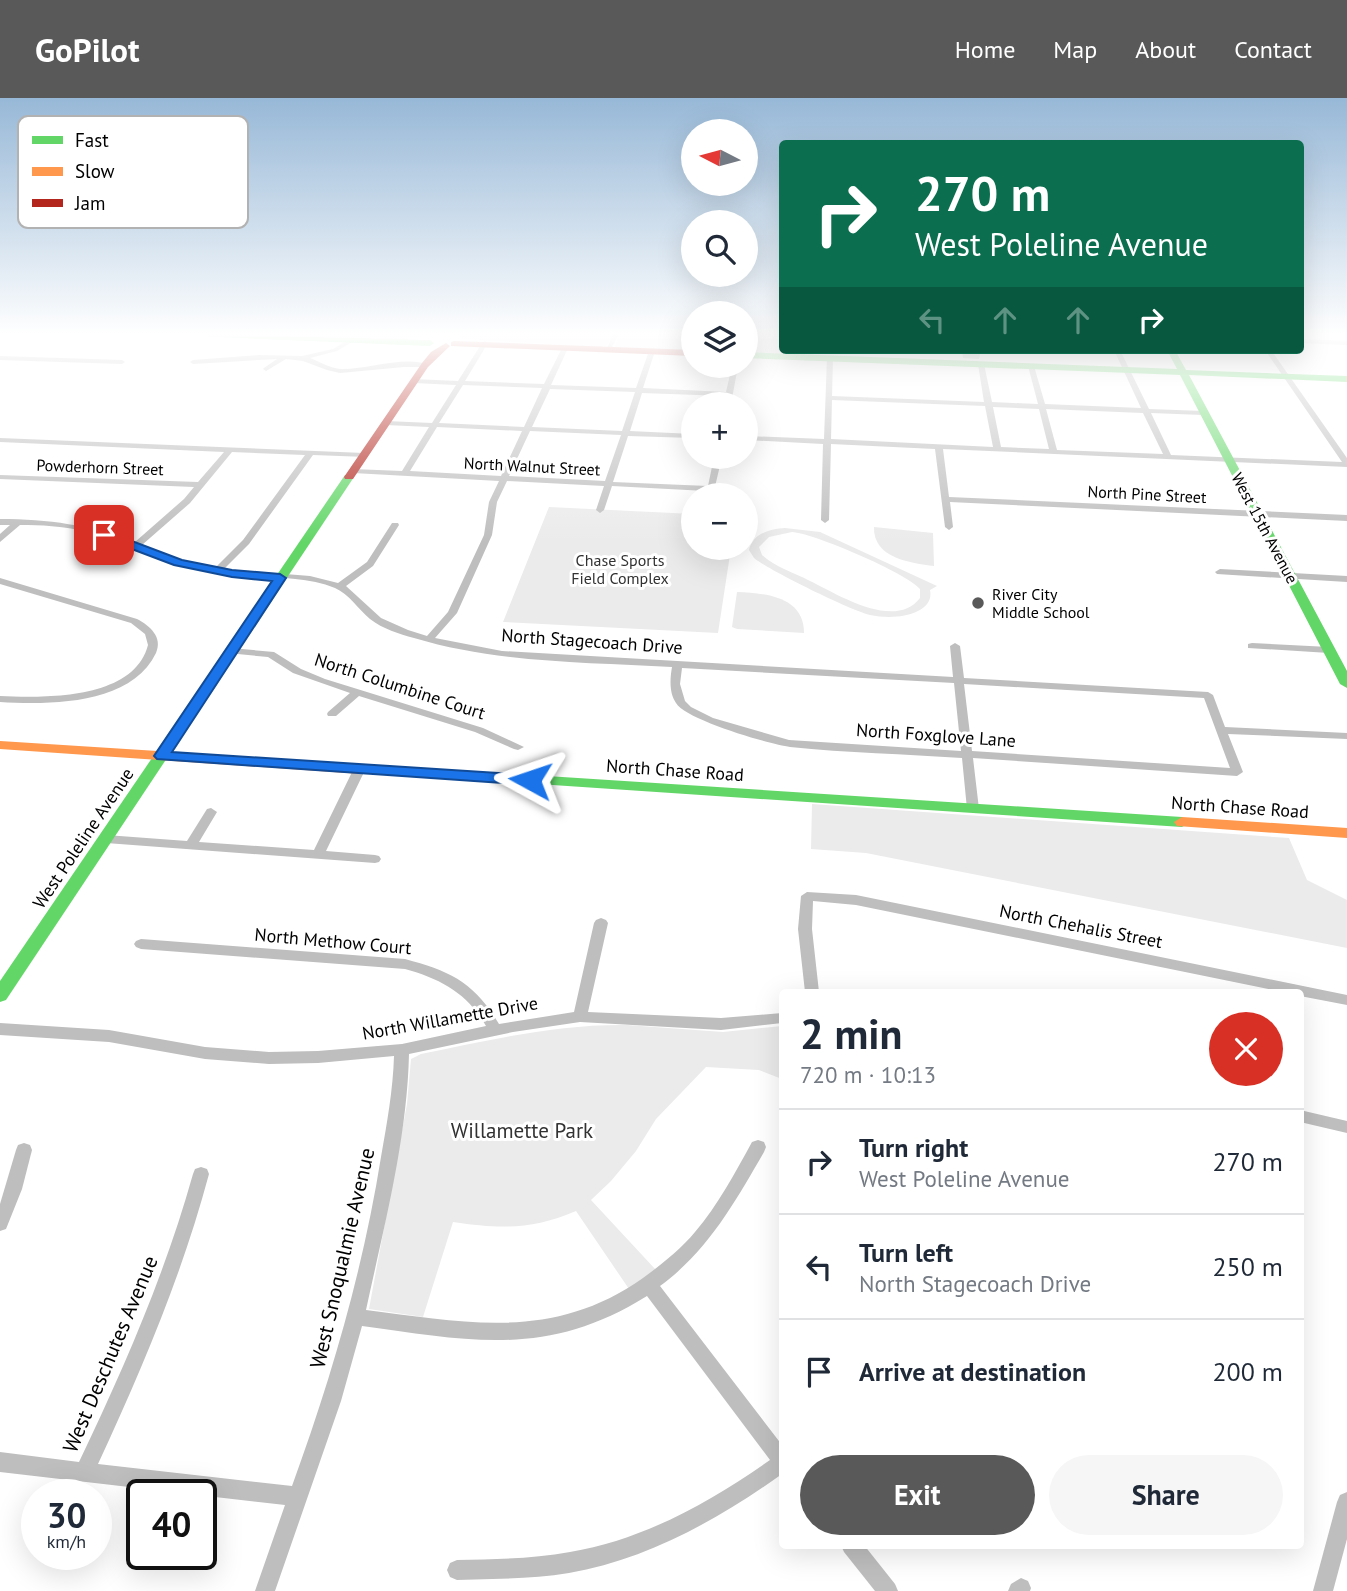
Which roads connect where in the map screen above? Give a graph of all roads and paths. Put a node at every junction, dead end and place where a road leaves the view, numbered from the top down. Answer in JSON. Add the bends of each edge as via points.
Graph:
{"nodes":[{"id":1,"x":399,"y":404,"type":"edge"},
{"id":2,"x":446,"y":404,"type":"edge"},
{"id":3,"x":539,"y":404,"type":"edge"},
{"id":4,"x":635,"y":404,"type":"edge"},
{"id":5,"x":830,"y":404,"type":"edge"},
{"id":6,"x":980,"y":404,"type":"edge"},
{"id":7,"x":989,"y":404,"type":"junction"},
{"id":8,"x":1142,"y":404,"type":"edge"},
{"id":9,"x":1198,"y":404,"type":"edge"},
{"id":10,"x":1305,"y":404,"type":"edge"},
{"id":11,"x":1042,"y":406,"type":"junction"},
{"id":12,"x":1145,"y":410,"type":"junction"},
{"id":13,"x":1203,"y":413,"type":"junction"},
{"id":14,"x":386,"y":423,"type":"junction"},
{"id":15,"x":433,"y":425,"type":"junction"},
{"id":16,"x":528,"y":429,"type":"junction"},
{"id":17,"x":625,"y":433,"type":"junction"},
{"id":18,"x":681,"y":435,"type":"edge"},
{"id":19,"x":758,"y":439,"type":"edge"},
{"id":20,"x":0,"y":440,"type":"edge"},
{"id":21,"x":828,"y":442,"type":"junction"},
{"id":22,"x":939,"y":447,"type":"junction"},
{"id":23,"x":230,"y":449,"type":"junction"},
{"id":24,"x":997,"y":449,"type":"junction"},
{"id":25,"x":311,"y":452,"type":"junction"},
{"id":26,"x":1054,"y":452,"type":"junction"},
{"id":27,"x":364,"y":455,"type":"junction"},
{"id":28,"x":1168,"y":457,"type":"junction"},
{"id":29,"x":1228,"y":460,"type":"junction"},
{"id":30,"x":1347,"y":465,"type":"edge"},
{"id":31,"x":353,"y":471,"type":"junction"},
{"id":32,"x":404,"y":474,"type":"junction"},
{"id":33,"x":0,"y":477,"type":"edge"},
{"id":34,"x":505,"y":478,"type":"junction"},
{"id":35,"x":608,"y":484,"type":"junction"},
{"id":36,"x":200,"y":485,"type":"junction"},
{"id":37,"x":681,"y":490,"type":"edge"},
{"id":38,"x":946,"y":499,"type":"junction"},
{"id":39,"x":600,"y":510,"type":"dead end"},
{"id":40,"x":1257,"y":514,"type":"junction"},
{"id":41,"x":1347,"y":518,"type":"edge"},
{"id":42,"x":825,"y":520,"type":"dead end"},
{"id":43,"x":0,"y":522,"type":"edge"},
{"id":44,"x":18,"y":522,"type":"junction"},
{"id":45,"x":395,"y":525,"type":"dead end"},
{"id":46,"x":949,"y":527,"type":"dead end"},
{"id":47,"x":0,"y":539,"type":"edge"},
{"id":48,"x":135,"y":547,"type":"junction"},
{"id":49,"x":217,"y":571,"type":"junction"},
{"id":50,"x":1220,"y":572,"type":"dead end"},
{"id":51,"x":1290,"y":576,"type":"junction"},
{"id":52,"x":280,"y":578,"type":"junction"},
{"id":53,"x":1347,"y":579,"type":"edge"},
{"id":54,"x":0,"y":581,"type":"edge"},
{"id":55,"x":340,"y":586,"type":"junction"},
{"id":56,"x":430,"y":638,"type":"junction"},
{"id":57,"x":955,"y":646,"type":"dead end"},
{"id":58,"x":1252,"y":646,"type":"dead end"},
{"id":59,"x":1329,"y":650,"type":"junction"},
{"id":60,"x":231,"y":651,"type":"junction"},
{"id":61,"x":677,"y":664,"type":"junction"},
{"id":62,"x":959,"y":681,"type":"junction"},
{"id":63,"x":1347,"y":684,"type":"edge"},
{"id":64,"x":107,"y":689,"type":"junction"},
{"id":65,"x":357,"y":693,"type":"junction"},
{"id":66,"x":116,"y":698,"type":"dead end"},
{"id":67,"x":0,"y":699,"type":"edge"},
{"id":68,"x":332,"y":714,"type":"dead end"},
{"id":69,"x":1222,"y":730,"type":"junction"},
{"id":70,"x":1347,"y":736,"type":"edge"},
{"id":71,"x":0,"y":745,"type":"edge"},
{"id":72,"x":518,"y":747,"type":"dead end"},
{"id":73,"x":967,"y":754,"type":"junction"},
{"id":74,"x":162,"y":756,"type":"junction"},
{"id":75,"x":360,"y":768,"type":"junction"},
{"id":76,"x":973,"y":809,"type":"junction"},
{"id":77,"x":211,"y":812,"type":"dead end"},
{"id":78,"x":1347,"y":834,"type":"edge"},
{"id":79,"x":106,"y":839,"type":"junction"},
{"id":80,"x":191,"y":845,"type":"junction"},
{"id":81,"x":318,"y":855,"type":"junction"},
{"id":82,"x":375,"y":859,"type":"dead end"},
{"id":83,"x":601,"y":923,"type":"dead end"},
{"id":84,"x":141,"y":944,"type":"dead end"},
{"id":85,"x":812,"y":989,"type":"edge"},
{"id":86,"x":1293,"y":989,"type":"edge"},
{"id":87,"x":1304,"y":991,"type":"edge"},
{"id":88,"x":0,"y":995,"type":"edge"},
{"id":89,"x":1347,"y":1000,"type":"edge"},
{"id":90,"x":580,"y":1017,"type":"junction"},
{"id":91,"x":779,"y":1018,"type":"edge"},
{"id":92,"x":0,"y":1029,"type":"edge"},
{"id":93,"x":495,"y":1030,"type":"junction"},
{"id":94,"x":401,"y":1050,"type":"junction"},
{"id":95,"x":1304,"y":1117,"type":"edge"},
{"id":96,"x":1347,"y":1127,"type":"edge"},
{"id":97,"x":758,"y":1146,"type":"dead end"},
{"id":98,"x":24,"y":1150,"type":"dead end"},
{"id":99,"x":201,"y":1174,"type":"dead end"},
{"id":100,"x":0,"y":1224,"type":"edge"},
{"id":101,"x":648,"y":1284,"type":"junction"},
{"id":102,"x":356,"y":1317,"type":"junction"},
{"id":103,"x":779,"y":1458,"type":"edge"},
{"id":104,"x":0,"y":1462,"type":"edge"},
{"id":105,"x":779,"y":1464,"type":"edge"},
{"id":106,"x":84,"y":1472,"type":"junction"},
{"id":107,"x":299,"y":1497,"type":"junction"},
{"id":108,"x":1347,"y":1504,"type":"edge"},
{"id":109,"x":854,"y":1549,"type":"edge"},
{"id":110,"x":457,"y":1570,"type":"dead end"},
{"id":111,"x":265,"y":1591,"type":"edge"},
{"id":112,"x":888,"y":1591,"type":"edge"},
{"id":113,"x":1323,"y":1591,"type":"edge"}],
"edges":[{"from":1,"to":14,"type":"street","name":"West Poleline Avenue"},
{"from":2,"to":15,"type":"street"},
{"from":3,"to":16,"type":"street"},
{"from":4,"to":17,"type":"street"},
{"from":5,"to":21,"type":"street"},
{"from":6,"to":7,"type":"street"},
{"from":7,"to":11,"type":"street"},
{"from":7,"to":24,"type":"street"},
{"from":8,"to":12,"type":"street"},
{"from":9,"to":13,"type":"street","name":"West 15th Avenue"},
{"from":10,"to":30,"type":"street"},
{"from":11,"to":12,"type":"street"},
{"from":11,"to":26,"type":"street"},
{"from":12,"to":13,"type":"street"},
{"from":12,"to":28,"type":"street"},
{"from":13,"to":29,"type":"street","name":"West 15th Avenue"},
{"from":14,"to":15,"type":"street"},
{"from":14,"to":27,"type":"street","name":"West Poleline Avenue"},
{"from":15,"to":16,"type":"street"},
{"from":15,"to":32,"type":"street"},
{"from":16,"to":17,"type":"street"},
{"from":16,"to":34,"type":"street"},
{"from":17,"to":18,"type":"street"},
{"from":17,"to":35,"type":"street"},
{"from":19,"to":21,"type":"street"},
{"from":20,"to":23,"type":"street"},
{"from":21,"to":22,"type":"street"},
{"from":21,"to":42,"type":"street"},
{"from":22,"to":24,"type":"street"},
{"from":22,"to":38,"type":"street"},
{"from":23,"to":25,"type":"street"},
{"from":23,"to":36,"type":"street"},
{"from":24,"to":26,"type":"street"},
{"from":25,"to":27,"type":"street"},
{"from":25,"to":49,"type":"street","via":[[246,542]]},
{"from":26,"to":28,"type":"street"},
{"from":27,"to":31,"type":"street","name":"West Poleline Avenue"},
{"from":28,"to":29,"type":"street"},
{"from":29,"to":30,"type":"street"},
{"from":29,"to":40,"type":"street","name":"West 15th Avenue"},
{"from":31,"to":32,"type":"street","name":"North Walnut Street"},
{"from":31,"to":52,"type":"street","name":"West Poleline Avenue"},
{"from":32,"to":34,"type":"street","name":"North Walnut Street"},
{"from":33,"to":36,"type":"street","name":"Powderhorn Street"},
{"from":34,"to":35,"type":"street","name":"North Walnut Street"},
{"from":34,"to":56,"type":"street","via":[[490,510],[488,535],[452,613]]},
{"from":35,"to":37,"type":"street","name":"North Walnut Street"},
{"from":35,"to":39,"type":"street"},
{"from":36,"to":48,"type":"street","via":[[171,518]]},
{"from":38,"to":40,"type":"street","name":"North Pine Street"},
{"from":38,"to":46,"type":"street"},
{"from":40,"to":41,"type":"street","name":"North Pine Street"},
{"from":40,"to":51,"type":"street","name":"West 15th Avenue"},
{"from":43,"to":44,"type":"street"},
{"from":44,"to":47,"type":"street"},
{"from":44,"to":48,"type":"street","via":[[77,527]]},
{"from":45,"to":55,"type":"street","via":[[370,564]]},
{"from":48,"to":49,"type":"street"},
{"from":49,"to":52,"type":"street"},
{"from":50,"to":51,"type":"street"},
{"from":51,"to":53,"type":"street"},
{"from":51,"to":59,"type":"street","name":"West 15th Avenue"},
{"from":52,"to":55,"type":"street"},
{"from":52,"to":60,"type":"street","name":"West Poleline Avenue"},
{"from":54,"to":64,"type":"street","via":[[145,627],[152,638],[150,654],[136,672]]},
{"from":55,"to":56,"type":"street","name":"North Stagecoach Drive","via":[[382,622]]},
{"from":56,"to":61,"type":"street","name":"North Stagecoach Drive","via":[[502,654]]},
{"from":57,"to":62,"type":"street"},
{"from":58,"to":59,"type":"street"},
{"from":59,"to":63,"type":"street","name":"West 15th Avenue"},
{"from":60,"to":65,"type":"street","name":"North Columbine Court","via":[[270,654],[297,671]]},
{"from":60,"to":74,"type":"street","name":"West Poleline Avenue"},
{"from":61,"to":62,"type":"street","name":"North Stagecoach Drive"},
{"from":61,"to":73,"type":"street","name":"North Foxglove Lane","via":[[675,684],[680,702],[709,720],[788,743]]},
{"from":62,"to":69,"type":"street","name":"North Stagecoach Drive","via":[[1208,695]]},
{"from":62,"to":73,"type":"street"},
{"from":64,"to":66,"type":"street"},
{"from":64,"to":67,"type":"street","via":[[63,700]]},
{"from":65,"to":68,"type":"street"},
{"from":65,"to":72,"type":"street","name":"North Columbine Court","via":[[479,730]]},
{"from":69,"to":70,"type":"street"},
{"from":69,"to":73,"type":"street","name":"North Foxglove Lane","via":[[1237,772]]},
{"from":71,"to":74,"type":"street","name":"North Chase Road"},
{"from":73,"to":76,"type":"street"},
{"from":74,"to":75,"type":"street","name":"North Chase Road"},
{"from":74,"to":79,"type":"street","name":"West Poleline Avenue"},
{"from":75,"to":76,"type":"street","name":"North Chase Road"},
{"from":75,"to":81,"type":"street"},
{"from":76,"to":78,"type":"street","name":"North Chase Road"},
{"from":77,"to":80,"type":"street"},
{"from":79,"to":80,"type":"street"},
{"from":79,"to":88,"type":"street","name":"West Poleline Avenue"},
{"from":80,"to":81,"type":"street"},
{"from":81,"to":82,"type":"street"},
{"from":83,"to":90,"type":"street"},
{"from":84,"to":93,"type":"street","name":"North Methow Court","via":[[405,964],[443,975],[460,986],[481,1004]]},
{"from":85,"to":86,"type":"street","name":"North Chehalis Street","via":[[805,929],[807,896],[856,900]]},
{"from":87,"to":89,"type":"street","name":"North Chehalis Street"},
{"from":90,"to":91,"type":"street","name":"North Willamette Drive","via":[[721,1024]]},
{"from":90,"to":93,"type":"street","name":"North Willamette Drive"},
{"from":92,"to":94,"type":"street","name":"North Willamette Drive","via":[[109,1036],[205,1053],[269,1058]]},
{"from":93,"to":94,"type":"street","name":"North Willamette Drive"},
{"from":94,"to":102,"type":"street","name":"West Snoqualmie Avenue","via":[[401,1081],[384,1189]]},
{"from":95,"to":96,"type":"street"},
{"from":97,"to":101,"type":"street","via":[[708,1227],[680,1260]]},
{"from":98,"to":100,"type":"street"},
{"from":99,"to":106,"type":"street","name":"West Deschutes Avenue","via":[[153,1321]]},
{"from":101,"to":102,"type":"street","via":[[570,1324],[527,1331],[472,1331]]},
{"from":101,"to":103,"type":"street"},
{"from":102,"to":107,"type":"street","name":"West Snoqualmie Avenue"},
{"from":104,"to":106,"type":"street"},
{"from":105,"to":110,"type":"street","via":[[724,1503],[606,1555],[516,1569]]},
{"from":106,"to":107,"type":"street"},
{"from":107,"to":111,"type":"street","name":"West Snoqualmie Avenue"},
{"from":108,"to":113,"type":"street"},
{"from":109,"to":112,"type":"street"}]}
